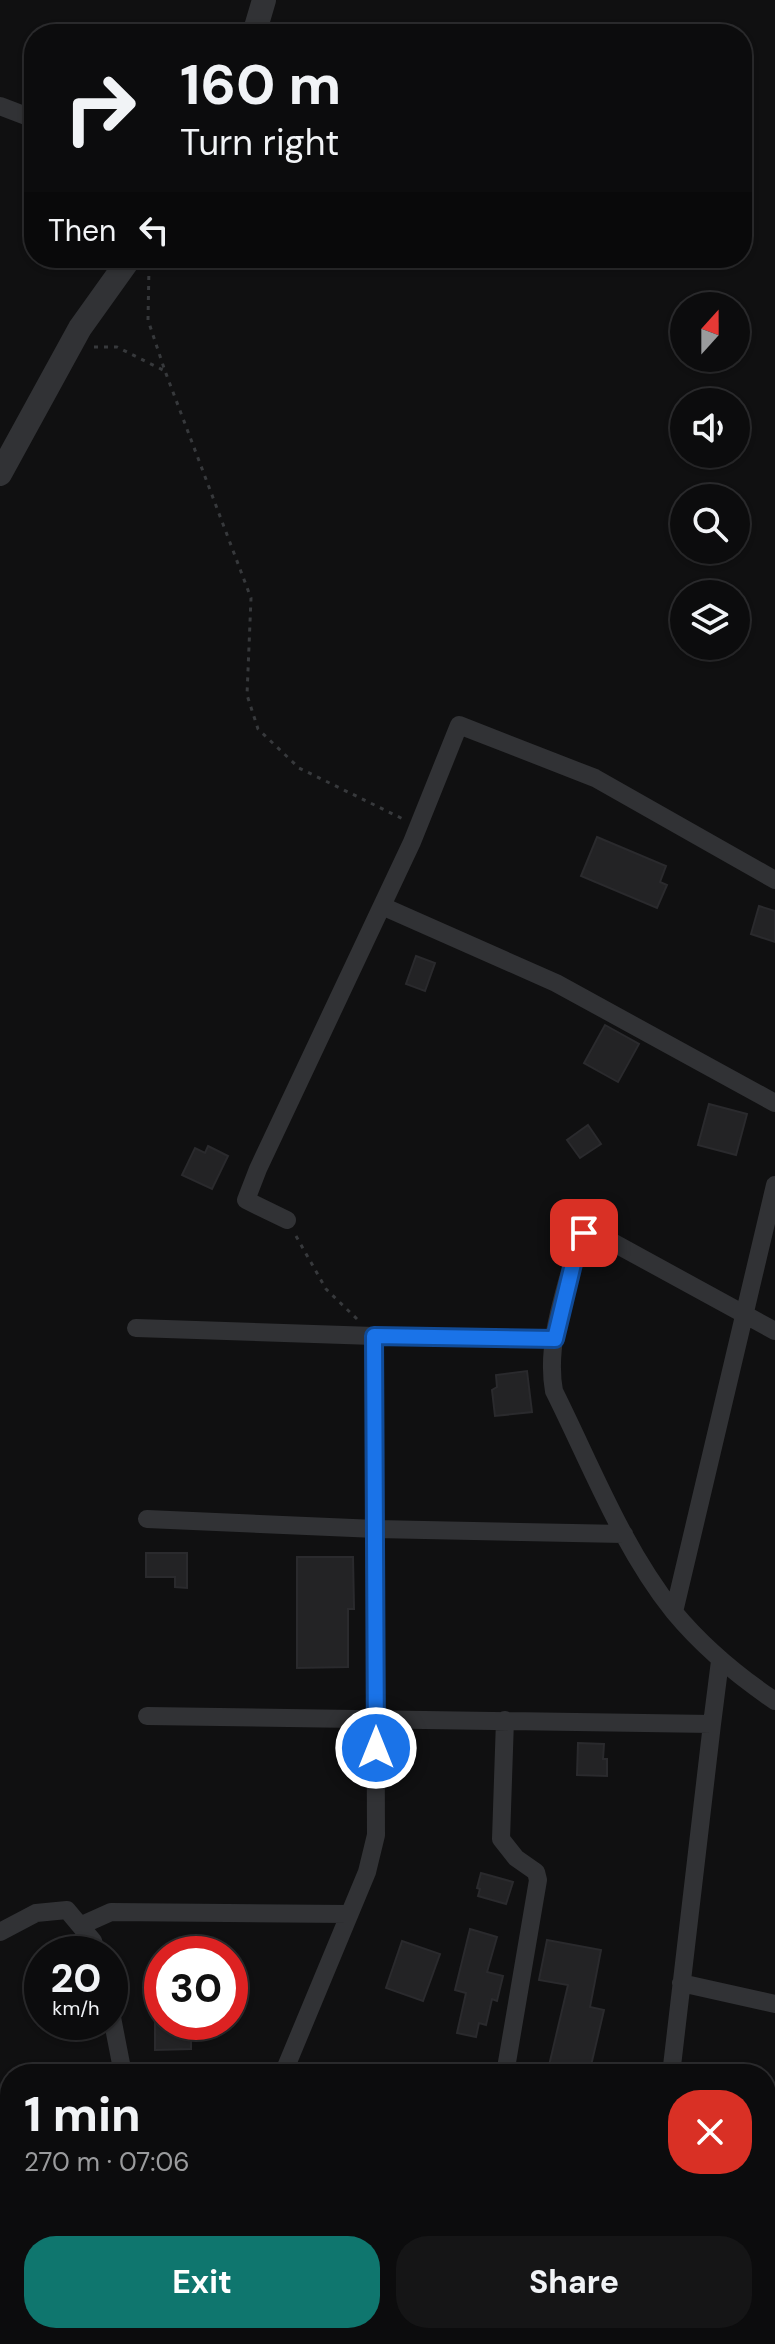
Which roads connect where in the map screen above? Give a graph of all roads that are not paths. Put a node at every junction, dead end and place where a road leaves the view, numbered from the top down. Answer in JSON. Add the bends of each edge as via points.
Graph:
{"nodes":[{"id":1,"x":264,"y":0,"type":"edge"},
{"id":2,"x":257,"y":24,"type":"edge"},
{"id":3,"x":0,"y":106,"type":"edge"},
{"id":4,"x":24,"y":115,"type":"edge"},
{"id":5,"x":122,"y":268,"type":"edge"},
{"id":6,"x":0,"y":474,"type":"edge"},
{"id":7,"x":775,"y":880,"type":"edge"},
{"id":8,"x":382,"y":906,"type":"junction"},
{"id":9,"x":775,"y":1103,"type":"edge"},
{"id":10,"x":775,"y":1185,"type":"edge"},
{"id":11,"x":287,"y":1220,"type":"road end"},
{"id":12,"x":744,"y":1314,"type":"junction"},
{"id":13,"x":136,"y":1328,"type":"dead end"},
{"id":14,"x":775,"y":1331,"type":"edge"},
{"id":15,"x":374,"y":1336,"type":"junction"},
{"id":16,"x":555,"y":1339,"type":"junction"},
{"id":17,"x":147,"y":1519,"type":"dead end"},
{"id":18,"x":376,"y":1529,"type":"junction"},
{"id":19,"x":624,"y":1534,"type":"junction"},
{"id":20,"x":674,"y":1612,"type":"junction"},
{"id":21,"x":720,"y":1661,"type":"junction"},
{"id":22,"x":775,"y":1701,"type":"edge"},
{"id":23,"x":147,"y":1716,"type":"dead end"},
{"id":24,"x":375,"y":1720,"type":"junction"},
{"id":25,"x":505,"y":1720,"type":"junction"},
{"id":26,"x":712,"y":1724,"type":"junction"},
{"id":27,"x":349,"y":1914,"type":"junction"},
{"id":28,"x":82,"y":1925,"type":"junction"},
{"id":29,"x":0,"y":1932,"type":"edge"},
{"id":30,"x":90,"y":1936,"type":"edge"},
{"id":31,"x":681,"y":1983,"type":"junction"},
{"id":32,"x":775,"y":2004,"type":"edge"},
{"id":33,"x":116,"y":2040,"type":"edge"},
{"id":34,"x":121,"y":2064,"type":"edge"},
{"id":35,"x":287,"y":2064,"type":"edge"},
{"id":36,"x":507,"y":2064,"type":"edge"},
{"id":37,"x":672,"y":2064,"type":"edge"}],
"edges":[{"from":1,"to":2,"type":"street"},
{"from":3,"to":4,"type":"street"},
{"from":5,"to":6,"type":"street","via":[[70,346]]},
{"from":7,"to":8,"type":"street","via":[[595,778],[459,725]]},
{"from":8,"to":9,"type":"street","via":[[556,983]]},
{"from":8,"to":11,"type":"street","via":[[246,1200]]},
{"from":10,"to":12,"type":"street"},
{"from":12,"to":14,"type":"street"},
{"from":12,"to":16,"type":"street","via":[[592,1231],[579,1239]]},
{"from":12,"to":20,"type":"street"},
{"from":13,"to":15,"type":"street"},
{"from":15,"to":16,"type":"street"},
{"from":15,"to":18,"type":"street"},
{"from":16,"to":19,"type":"street","via":[[554,1391]]},
{"from":17,"to":18,"type":"street"},
{"from":18,"to":19,"type":"street"},
{"from":18,"to":24,"type":"street"},
{"from":19,"to":20,"type":"street"},
{"from":20,"to":21,"type":"street"},
{"from":21,"to":22,"type":"street"},
{"from":21,"to":26,"type":"street"},
{"from":23,"to":24,"type":"street"},
{"from":24,"to":25,"type":"street"},
{"from":24,"to":27,"type":"street","via":[[376,1835]]},
{"from":25,"to":26,"type":"street"},
{"from":25,"to":36,"type":"street","via":[[501,1839],[538,1880]]},
{"from":26,"to":31,"type":"street"},
{"from":27,"to":28,"type":"street","via":[[111,1912]]},
{"from":27,"to":35,"type":"street"},
{"from":28,"to":29,"type":"street","via":[[67,1910],[36,1913]]},
{"from":28,"to":30,"type":"street"},
{"from":31,"to":32,"type":"street"},
{"from":31,"to":37,"type":"street"},
{"from":33,"to":34,"type":"street"}]}
